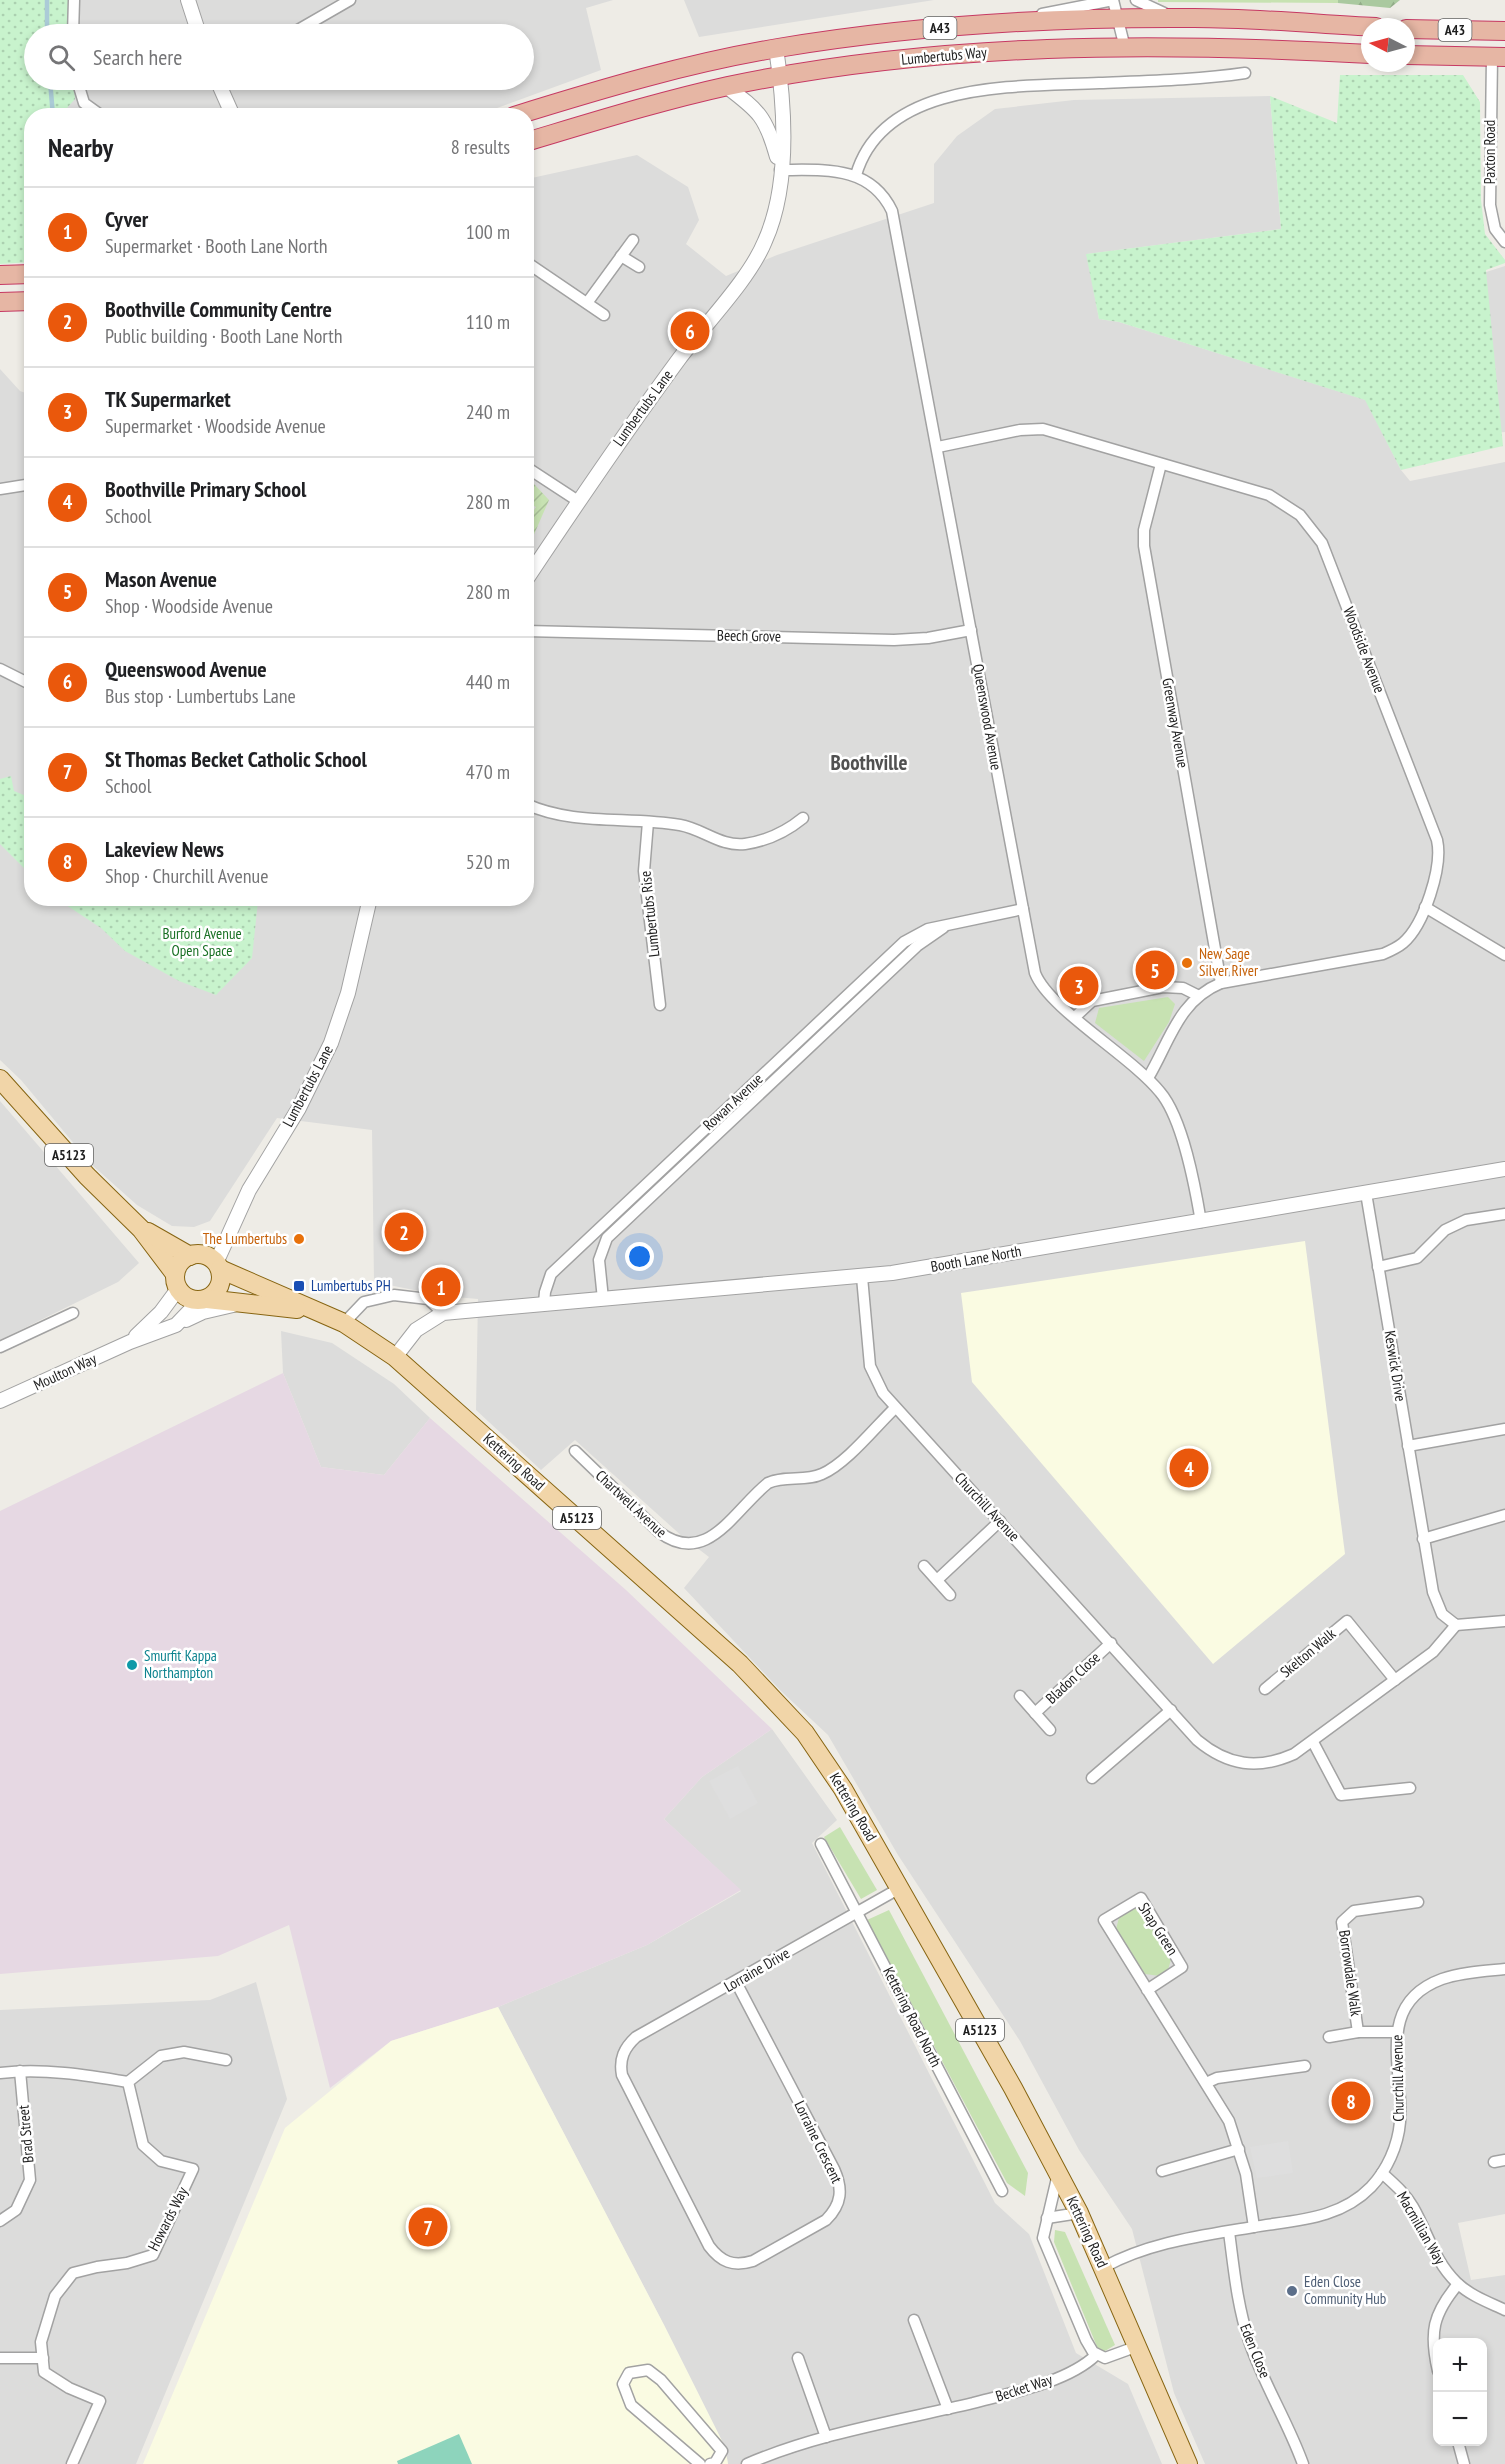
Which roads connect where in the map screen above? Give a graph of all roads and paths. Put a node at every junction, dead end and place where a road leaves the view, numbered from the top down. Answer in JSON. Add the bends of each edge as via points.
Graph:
{"nodes":[{"id":1,"x":74,"y":0,"type":"edge"},
{"id":2,"x":188,"y":0,"type":"edge"},
{"id":3,"x":350,"y":0,"type":"edge"},
{"id":4,"x":1113,"y":0,"type":"edge"},
{"id":5,"x":1136,"y":0,"type":"edge"},
{"id":6,"x":1196,"y":18,"type":"junction"},
{"id":7,"x":1117,"y":20,"type":"junction"},
{"id":8,"x":997,"y":23,"type":"junction"},
{"id":9,"x":73,"y":24,"type":"edge"},
{"id":10,"x":196,"y":24,"type":"edge"},
{"id":11,"x":308,"y":24,"type":"edge"},
{"id":12,"x":1361,"y":26,"type":"edge"},
{"id":13,"x":1415,"y":28,"type":"edge"},
{"id":14,"x":1505,"y":31,"type":"edge"},
{"id":15,"x":776,"y":48,"type":"junction"},
{"id":16,"x":1125,"y":48,"type":"junction"},
{"id":17,"x":1361,"y":54,"type":"edge"},
{"id":18,"x":1415,"y":56,"type":"edge"},
{"id":19,"x":1498,"y":57,"type":"edge"},
{"id":20,"x":1245,"y":73,"type":"dead end"},
{"id":21,"x":780,"y":77,"type":"junction"},
{"id":22,"x":727,"y":87,"type":"junction"},
{"id":23,"x":80,"y":90,"type":"edge"},
{"id":24,"x":221,"y":90,"type":"edge"},
{"id":25,"x":91,"y":108,"type":"edge"},
{"id":26,"x":229,"y":108,"type":"edge"},
{"id":27,"x":534,"y":110,"type":"edge"},
{"id":28,"x":534,"y":140,"type":"edge"},
{"id":29,"x":780,"y":170,"type":"junction"},
{"id":30,"x":856,"y":175,"type":"junction"},
{"id":31,"x":633,"y":240,"type":"dead end"},
{"id":32,"x":1505,"y":243,"type":"edge"},
{"id":33,"x":621,"y":256,"type":"junction"},
{"id":34,"x":534,"y":267,"type":"edge"},
{"id":35,"x":639,"y":267,"type":"dead end"},
{"id":36,"x":24,"y":274,"type":"edge"},
{"id":37,"x":0,"y":275,"type":"edge"},
{"id":38,"x":24,"y":301,"type":"edge"},
{"id":39,"x":0,"y":302,"type":"edge"},
{"id":40,"x":587,"y":303,"type":"junction"},
{"id":41,"x":604,"y":315,"type":"dead end"},
{"id":42,"x":938,"y":447,"type":"junction"},
{"id":43,"x":1161,"y":464,"type":"junction"},
{"id":44,"x":534,"y":472,"type":"edge"},
{"id":45,"x":24,"y":485,"type":"edge"},
{"id":46,"x":0,"y":489,"type":"edge"},
{"id":47,"x":578,"y":501,"type":"junction"},
{"id":48,"x":534,"y":567,"type":"edge"},
{"id":49,"x":972,"y":630,"type":"junction"},
{"id":50,"x":534,"y":631,"type":"edge"},
{"id":51,"x":0,"y":669,"type":"edge"},
{"id":52,"x":24,"y":681,"type":"edge"},
{"id":53,"x":534,"y":807,"type":"edge"},
{"id":54,"x":802,"y":818,"type":"dead end"},
{"id":55,"x":648,"y":822,"type":"junction"},
{"id":56,"x":368,"y":906,"type":"edge"},
{"id":57,"x":1425,"y":907,"type":"junction"},
{"id":58,"x":1023,"y":909,"type":"junction"},
{"id":59,"x":948,"y":925,"type":"junction"},
{"id":60,"x":1505,"y":954,"type":"edge"},
{"id":61,"x":1221,"y":983,"type":"junction"},
{"id":62,"x":1197,"y":995,"type":"junction"},
{"id":63,"x":660,"y":1005,"type":"dead end"},
{"id":64,"x":1075,"y":1017,"type":"junction"},
{"id":65,"x":1148,"y":1078,"type":"junction"},
{"id":66,"x":0,"y":1079,"type":"edge"},
{"id":67,"x":1505,"y":1169,"type":"edge"},
{"id":68,"x":1366,"y":1194,"type":"junction"},
{"id":69,"x":1505,"y":1214,"type":"edge"},
{"id":70,"x":1201,"y":1222,"type":"junction"},
{"id":71,"x":141,"y":1229,"type":"junction"},
{"id":72,"x":190,"y":1256,"type":"junction"},
{"id":73,"x":218,"y":1266,"type":"junction"},
{"id":74,"x":1378,"y":1267,"type":"junction"},
{"id":75,"x":862,"y":1277,"type":"junction"},
{"id":76,"x":176,"y":1281,"type":"junction"},
{"id":77,"x":203,"y":1299,"type":"junction"},
{"id":78,"x":603,"y":1299,"type":"junction"},
{"id":79,"x":243,"y":1304,"type":"junction"},
{"id":80,"x":544,"y":1304,"type":"junction"},
{"id":81,"x":313,"y":1311,"type":"junction"},
{"id":82,"x":443,"y":1312,"type":"junction"},
{"id":83,"x":73,"y":1313,"type":"dead end"},
{"id":84,"x":344,"y":1323,"type":"junction"},
{"id":85,"x":176,"y":1325,"type":"junction"},
{"id":86,"x":130,"y":1342,"type":"junction"},
{"id":87,"x":0,"y":1347,"type":"edge"},
{"id":88,"x":394,"y":1357,"type":"junction"},
{"id":89,"x":0,"y":1401,"type":"edge"},
{"id":90,"x":895,"y":1408,"type":"junction"},
{"id":91,"x":1505,"y":1429,"type":"edge"},
{"id":92,"x":1408,"y":1446,"type":"junction"},
{"id":93,"x":575,"y":1451,"type":"dead end"},
{"id":94,"x":1505,"y":1515,"type":"edge"},
{"id":95,"x":1000,"y":1521,"type":"junction"},
{"id":96,"x":1424,"y":1539,"type":"junction"},
{"id":97,"x":924,"y":1566,"type":"dead end"},
{"id":98,"x":937,"y":1580,"type":"junction"},
{"id":99,"x":950,"y":1595,"type":"dead end"},
{"id":100,"x":1505,"y":1621,"type":"edge"},
{"id":101,"x":1456,"y":1625,"type":"junction"},
{"id":102,"x":1111,"y":1643,"type":"junction"},
{"id":103,"x":1395,"y":1680,"type":"junction"},
{"id":104,"x":1265,"y":1689,"type":"dead end"},
{"id":105,"x":1020,"y":1696,"type":"dead end"},
{"id":106,"x":1171,"y":1710,"type":"junction"},
{"id":107,"x":1035,"y":1713,"type":"junction"},
{"id":108,"x":1050,"y":1730,"type":"dead end"},
{"id":109,"x":1313,"y":1742,"type":"junction"},
{"id":110,"x":1092,"y":1778,"type":"dead end"},
{"id":111,"x":1410,"y":1788,"type":"dead end"},
{"id":112,"x":821,"y":1844,"type":"dead end"},
{"id":113,"x":900,"y":1888,"type":"junction"},
{"id":114,"x":1418,"y":1902,"type":"dead end"},
{"id":115,"x":858,"y":1911,"type":"junction"},
{"id":116,"x":1505,"y":1969,"type":"edge"},
{"id":117,"x":736,"y":1982,"type":"junction"},
{"id":118,"x":1147,"y":1990,"type":"junction"},
{"id":119,"x":1358,"y":2032,"type":"junction"},
{"id":120,"x":1396,"y":2032,"type":"junction"},
{"id":121,"x":1329,"y":2037,"type":"dead end"},
{"id":122,"x":621,"y":2058,"type":"joint"},
{"id":123,"x":226,"y":2060,"type":"dead end"},
{"id":124,"x":1305,"y":2066,"type":"dead end"},
{"id":125,"x":20,"y":2071,"type":"junction"},
{"id":126,"x":0,"y":2073,"type":"edge"},
{"id":127,"x":128,"y":2082,"type":"junction"},
{"id":128,"x":1206,"y":2083,"type":"junction"},
{"id":129,"x":1239,"y":2149,"type":"junction"},
{"id":130,"x":1162,"y":2171,"type":"dead end"},
{"id":131,"x":1059,"y":2172,"type":"junction"},
{"id":132,"x":1382,"y":2173,"type":"junction"},
{"id":133,"x":1002,"y":2191,"type":"dead end"},
{"id":134,"x":1079,"y":2212,"type":"junction"},
{"id":135,"x":1047,"y":2218,"type":"junction"},
{"id":136,"x":0,"y":2221,"type":"edge"},
{"id":137,"x":1254,"y":2227,"type":"junction"},
{"id":138,"x":1229,"y":2232,"type":"junction"},
{"id":139,"x":1104,"y":2267,"type":"junction"},
{"id":140,"x":1458,"y":2284,"type":"junction"},
{"id":141,"x":1505,"y":2310,"type":"edge"},
{"id":142,"x":914,"y":2320,"type":"dead end"},
{"id":143,"x":1434,"y":2338,"type":"edge"},
{"id":144,"x":1138,"y":2346,"type":"junction"},
{"id":145,"x":1096,"y":2355,"type":"junction"},
{"id":146,"x":0,"y":2358,"type":"edge"},
{"id":147,"x":43,"y":2358,"type":"junction"},
{"id":148,"x":798,"y":2358,"type":"dead end"},
{"id":149,"x":948,"y":2409,"type":"junction"},
{"id":150,"x":826,"y":2437,"type":"junction"},
{"id":151,"x":1459,"y":2446,"type":"edge"},
{"id":152,"x":72,"y":2464,"type":"edge"},
{"id":153,"x":700,"y":2464,"type":"edge"},
{"id":154,"x":714,"y":2464,"type":"edge"},
{"id":155,"x":747,"y":2464,"type":"edge"},
{"id":156,"x":1188,"y":2464,"type":"edge"},
{"id":157,"x":1304,"y":2464,"type":"edge"},
{"id":158,"x":1464,"y":2464,"type":"edge"}],
"edges":[{"from":1,"to":9,"type":"street"},
{"from":2,"to":10,"type":"street"},
{"from":3,"to":11,"type":"street"},
{"from":4,"to":7,"type":"street"},
{"from":4,"to":8,"type":"street","name":"Lumbertubs Way"},
{"from":5,"to":6,"type":"street","via":[[1156,11]]},
{"from":6,"to":7,"type":"highway","name":"Lumbertubs Way","number":"A43"},
{"from":6,"to":12,"type":"highway","name":"Lumbertubs Way","number":"A43"},
{"from":7,"to":8,"type":"highway","name":"Lumbertubs Way","number":"A43"},
{"from":7,"to":16,"type":"street"},
{"from":8,"to":15,"type":"highway","name":"Lumbertubs Way","number":"A43","via":[[888,32]]},
{"from":13,"to":14,"type":"highway","number":"A43"},
{"from":15,"to":21,"type":"street","name":"Lumbertubs Lane"},
{"from":15,"to":27,"type":"highway","name":"Lumbertubs Way","number":"A43","via":[[642,77]]},
{"from":16,"to":17,"type":"highway","name":"Lumbertubs Way","number":"A43"},
{"from":16,"to":21,"type":"highway","name":"Lumbertubs Way","number":"A43","via":[[902,59]]},
{"from":18,"to":19,"type":"highway","number":"A43"},
{"from":19,"to":32,"type":"street","name":"Paxton Road","via":[[1490,205],[1495,229]]},
{"from":20,"to":30,"type":"street","via":[[954,94],[885,129],[867,149]]},
{"from":21,"to":22,"type":"highway","name":"Lumbertubs Way","number":"A43"},
{"from":21,"to":29,"type":"street","name":"Lumbertubs Lane","via":[[784,107]]},
{"from":22,"to":28,"type":"highway","name":"Lumbertubs Way","number":"A43"},
{"from":22,"to":29,"type":"street","via":[[757,109],[769,128]]},
{"from":23,"to":25,"type":"street","via":[[84,103]]},
{"from":24,"to":26,"type":"street"},
{"from":29,"to":30,"type":"street","name":"Queenswood Avenue","via":[[835,170]]},
{"from":29,"to":47,"type":"street","name":"Lumbertubs Lane","via":[[773,218],[760,251]]},
{"from":30,"to":42,"type":"street","name":"Queenswood Avenue","via":[[881,192],[892,211]]},
{"from":31,"to":33,"type":"street"},
{"from":33,"to":35,"type":"street"},
{"from":33,"to":40,"type":"street"},
{"from":34,"to":40,"type":"street"},
{"from":36,"to":37,"type":"highway"},
{"from":38,"to":39,"type":"highway"},
{"from":40,"to":41,"type":"street"},
{"from":42,"to":43,"type":"street","name":"Woodside Avenue","via":[[1043,429]]},
{"from":42,"to":49,"type":"street","name":"Queenswood Avenue"},
{"from":43,"to":57,"type":"street","name":"Woodside Avenue","via":[[1269,495],[1291,508],[1316,532],[1437,840],[1440,860]]},
{"from":43,"to":61,"type":"street","name":"Greenway Avenue","via":[[1144,530],[1144,546]]},
{"from":44,"to":47,"type":"street"},
{"from":45,"to":46,"type":"street"},
{"from":47,"to":48,"type":"street","name":"Lumbertubs Lane"},
{"from":49,"to":50,"type":"street","name":"Beech Grove","via":[[904,640]]},
{"from":49,"to":58,"type":"street","name":"Queenswood Avenue"},
{"from":51,"to":52,"type":"street"},
{"from":53,"to":55,"type":"street","via":[[560,816]]},
{"from":54,"to":55,"type":"street","via":[[789,829],[746,844],[717,840],[682,825]]},
{"from":55,"to":63,"type":"street","name":"Lumbertubs Rise","via":[[644,871]]},
{"from":56,"to":73,"type":"street","name":"Lumbertubs Lane","via":[[332,1043],[249,1190]]},
{"from":57,"to":60,"type":"street"},
{"from":57,"to":61,"type":"street","name":"Woodside Avenue","via":[[1411,935],[1383,954]]},
{"from":58,"to":59,"type":"street","name":"Rowan Avenue"},
{"from":58,"to":64,"type":"street","name":"Queenswood Avenue","via":[[1038,981]]},
{"from":59,"to":78,"type":"street","name":"Rowan Avenue","via":[[917,946],[607,1238],[599,1260]]},
{"from":59,"to":80,"type":"street","name":"Rowan Avenue","via":[[928,929],[904,942],[701,1132],[551,1274]]},
{"from":61,"to":62,"type":"street","name":"Woodside Avenue"},
{"from":62,"to":64,"type":"street","via":[[1173,987],[1122,995],[1092,1001]]},
{"from":62,"to":65,"type":"street","name":"Woodside Avenue","via":[[1176,1024]]},
{"from":64,"to":65,"type":"street","name":"Queenswood Avenue"},
{"from":65,"to":70,"type":"street","name":"Queenswood Avenue","via":[[1168,1102],[1175,1119]]},
{"from":66,"to":71,"type":"main road","number":"A5123","via":[[87,1176]]},
{"from":67,"to":68,"type":"street","name":"Booth Lane North"},
{"from":68,"to":70,"type":"street","name":"Booth Lane North"},
{"from":68,"to":74,"type":"street","name":"Keswick Drive"},
{"from":69,"to":74,"type":"street","via":[[1466,1220],[1445,1230],[1418,1258]]},
{"from":70,"to":75,"type":"street","name":"Booth Lane North"},
{"from":71,"to":72,"type":"main road","number":"A5123"},
{"from":71,"to":76,"type":"main road","number":"A5123"},
{"from":72,"to":73,"type":"main road","via":[[204,1255]]},
{"from":72,"to":76,"type":"main road","via":[[180,1263]]},
{"from":73,"to":77,"type":"main road","via":[[220,1283]]},
{"from":73,"to":81,"type":"main road","name":"Kettering Road","number":"A5123"},
{"from":74,"to":92,"type":"street","name":"Keswick Drive"},
{"from":75,"to":78,"type":"street","name":"Booth Lane North"},
{"from":75,"to":90,"type":"street","name":"Churchill Avenue","via":[[870,1366],[879,1387]]},
{"from":76,"to":77,"type":"main road","via":[[187,1298]]},
{"from":76,"to":86,"type":"street","name":"Moulton Way","via":[[161,1312]]},
{"from":77,"to":79,"type":"main road","name":"Kettering Road","number":"A5123"},
{"from":77,"to":85,"type":"street","name":"Moulton Way"},
{"from":78,"to":80,"type":"street","name":"Booth Lane North"},
{"from":79,"to":81,"type":"main road","name":"Kettering Road","number":"A5123"},
{"from":79,"to":85,"type":"street","via":[[203,1312]]},
{"from":80,"to":82,"type":"street","name":"Booth Lane North"},
{"from":81,"to":84,"type":"main road","name":"Kettering Road","number":"A5123"},
{"from":82,"to":84,"type":"street","via":[[428,1299],[394,1295],[364,1302]]},
{"from":82,"to":88,"type":"street","via":[[421,1326]]},
{"from":83,"to":87,"type":"street"},
{"from":84,"to":88,"type":"main road","name":"Kettering Road","number":"A5123"},
{"from":85,"to":86,"type":"street","name":"Moulton Way"},
{"from":86,"to":89,"type":"street","name":"Moulton Way"},
{"from":88,"to":113,"type":"main road","name":"Kettering Road","number":"A5123","via":[[782,1705],[829,1766]]},
{"from":90,"to":93,"type":"street","name":"Chartwell Avenue","via":[[834,1467],[811,1477],[768,1483],[720,1530],[689,1545],[674,1542],[659,1532]]},
{"from":90,"to":95,"type":"street","name":"Churchill Avenue"},
{"from":91,"to":92,"type":"street"},
{"from":92,"to":96,"type":"street","name":"Keswick Drive"},
{"from":94,"to":96,"type":"street"},
{"from":95,"to":98,"type":"street"},
{"from":95,"to":102,"type":"street","name":"Churchill Avenue"},
{"from":96,"to":101,"type":"street","name":"Keswick Drive","via":[[1437,1605],[1449,1622]]},
{"from":97,"to":98,"type":"street"},
{"from":98,"to":99,"type":"street"},
{"from":100,"to":101,"type":"street"},
{"from":101,"to":103,"type":"street","name":"Churchill Avenue","via":[[1444,1643]]},
{"from":102,"to":106,"type":"street","name":"Churchill Avenue"},
{"from":102,"to":107,"type":"street","name":"Bladon Close"},
{"from":103,"to":104,"type":"street","name":"Skelton Walk","via":[[1347,1621]]},
{"from":103,"to":109,"type":"street","name":"Churchill Avenue"},
{"from":105,"to":107,"type":"street","name":"Bladon Close"},
{"from":106,"to":109,"type":"street","name":"Churchill Avenue","via":[[1207,1749],[1240,1764],[1278,1761]]},
{"from":106,"to":110,"type":"street"},
{"from":107,"to":108,"type":"street","name":"Bladon Close"},
{"from":109,"to":111,"type":"street","via":[[1341,1795]]},
{"from":112,"to":115,"type":"street","name":"Kettering Road North"},
{"from":113,"to":115,"type":"street","name":"Lorraine Drive"},
{"from":113,"to":131,"type":"main road","name":"Kettering Road","number":"A5123"},
{"from":114,"to":119,"type":"street","name":"Borrowdale Walk","via":[[1354,1911],[1342,1922]]},
{"from":115,"to":117,"type":"street","name":"Lorraine Drive"},
{"from":115,"to":133,"type":"street","name":"Kettering Road North"},
{"from":116,"to":120,"type":"street","name":"Churchill Avenue","via":[[1432,1983],[1412,1999]]},
{"from":117,"to":122,"type":"street","name":"Lorraine Drive","via":[[636,2037]]},
{"from":117,"to":122,"type":"street","name":"Lorraine Crescent","via":[[840,2182],[838,2204],[826,2220],[753,2261],[742,2265],[723,2260],[709,2246],[622,2075]]},
{"from":118,"to":118,"type":"street","name":"Shap Green","via":[[1104,1920],[1141,1898],[1182,1967]]},
{"from":118,"to":128,"type":"street","name":"Shap Green"},
{"from":119,"to":120,"type":"street","name":"Borrowdale Walk"},
{"from":119,"to":121,"type":"street","name":"Borrowdale Walk"},
{"from":120,"to":132,"type":"street","name":"Churchill Avenue","via":[[1400,2124]]},
{"from":123,"to":127,"type":"street","via":[[184,2052],[161,2056]]},
{"from":124,"to":128,"type":"street","via":[[1217,2078]]},
{"from":125,"to":126,"type":"street"},
{"from":125,"to":127,"type":"street","via":[[82,2074]]},
{"from":125,"to":136,"type":"street","name":"Brad Street","via":[[30,2180],[16,2210]]},
{"from":127,"to":147,"type":"street","name":"Howards Way","via":[[143,2145],[161,2161],[193,2169],[153,2255],[73,2273],[55,2296],[41,2342]]},
{"from":128,"to":129,"type":"street","name":"Shap Green","via":[[1229,2121]]},
{"from":129,"to":130,"type":"street"},
{"from":129,"to":137,"type":"street","name":"Shap Green"},
{"from":131,"to":134,"type":"main road","name":"Kettering Road","number":"A5123"},
{"from":131,"to":135,"type":"street"},
{"from":132,"to":137,"type":"street","name":"Churchill Avenue","via":[[1359,2197],[1330,2214]]},
{"from":132,"to":140,"type":"street","name":"Macmillian Way","via":[[1413,2207],[1430,2247]]},
{"from":134,"to":135,"type":"street"},
{"from":134,"to":139,"type":"main road","name":"Kettering Road","number":"A5123"},
{"from":135,"to":145,"type":"street","via":[[1044,2243]]},
{"from":137,"to":138,"type":"street","name":"Churchill Avenue"},
{"from":138,"to":139,"type":"street","name":"Churchill Avenue","via":[[1148,2247]]},
{"from":138,"to":157,"type":"street","name":"Eden Close","via":[[1238,2305],[1250,2343]]},
{"from":139,"to":144,"type":"main road","name":"Kettering Road","number":"A5123"},
{"from":140,"to":141,"type":"street","name":"Macmillian Way"},
{"from":140,"to":143,"type":"street","via":[[1443,2302],[1435,2321]]},
{"from":142,"to":149,"type":"street"},
{"from":144,"to":145,"type":"street","via":[[1110,2358]]},
{"from":144,"to":156,"type":"main road","name":"Kettering Road","number":"A5123"},
{"from":145,"to":149,"type":"street","name":"Becket Way","via":[[1082,2367],[1055,2378]]},
{"from":146,"to":147,"type":"street"},
{"from":147,"to":152,"type":"street","via":[[44,2372],[100,2401]]},
{"from":148,"to":150,"type":"street"},
{"from":149,"to":150,"type":"street","name":"Becket Way"},
{"from":150,"to":155,"type":"street","name":"Becket Way"},
{"from":151,"to":158,"type":"street"},
{"from":153,"to":154,"type":"street","via":[[631,2405],[623,2384],[629,2373],[648,2370],[661,2380],[722,2451]]}]}
